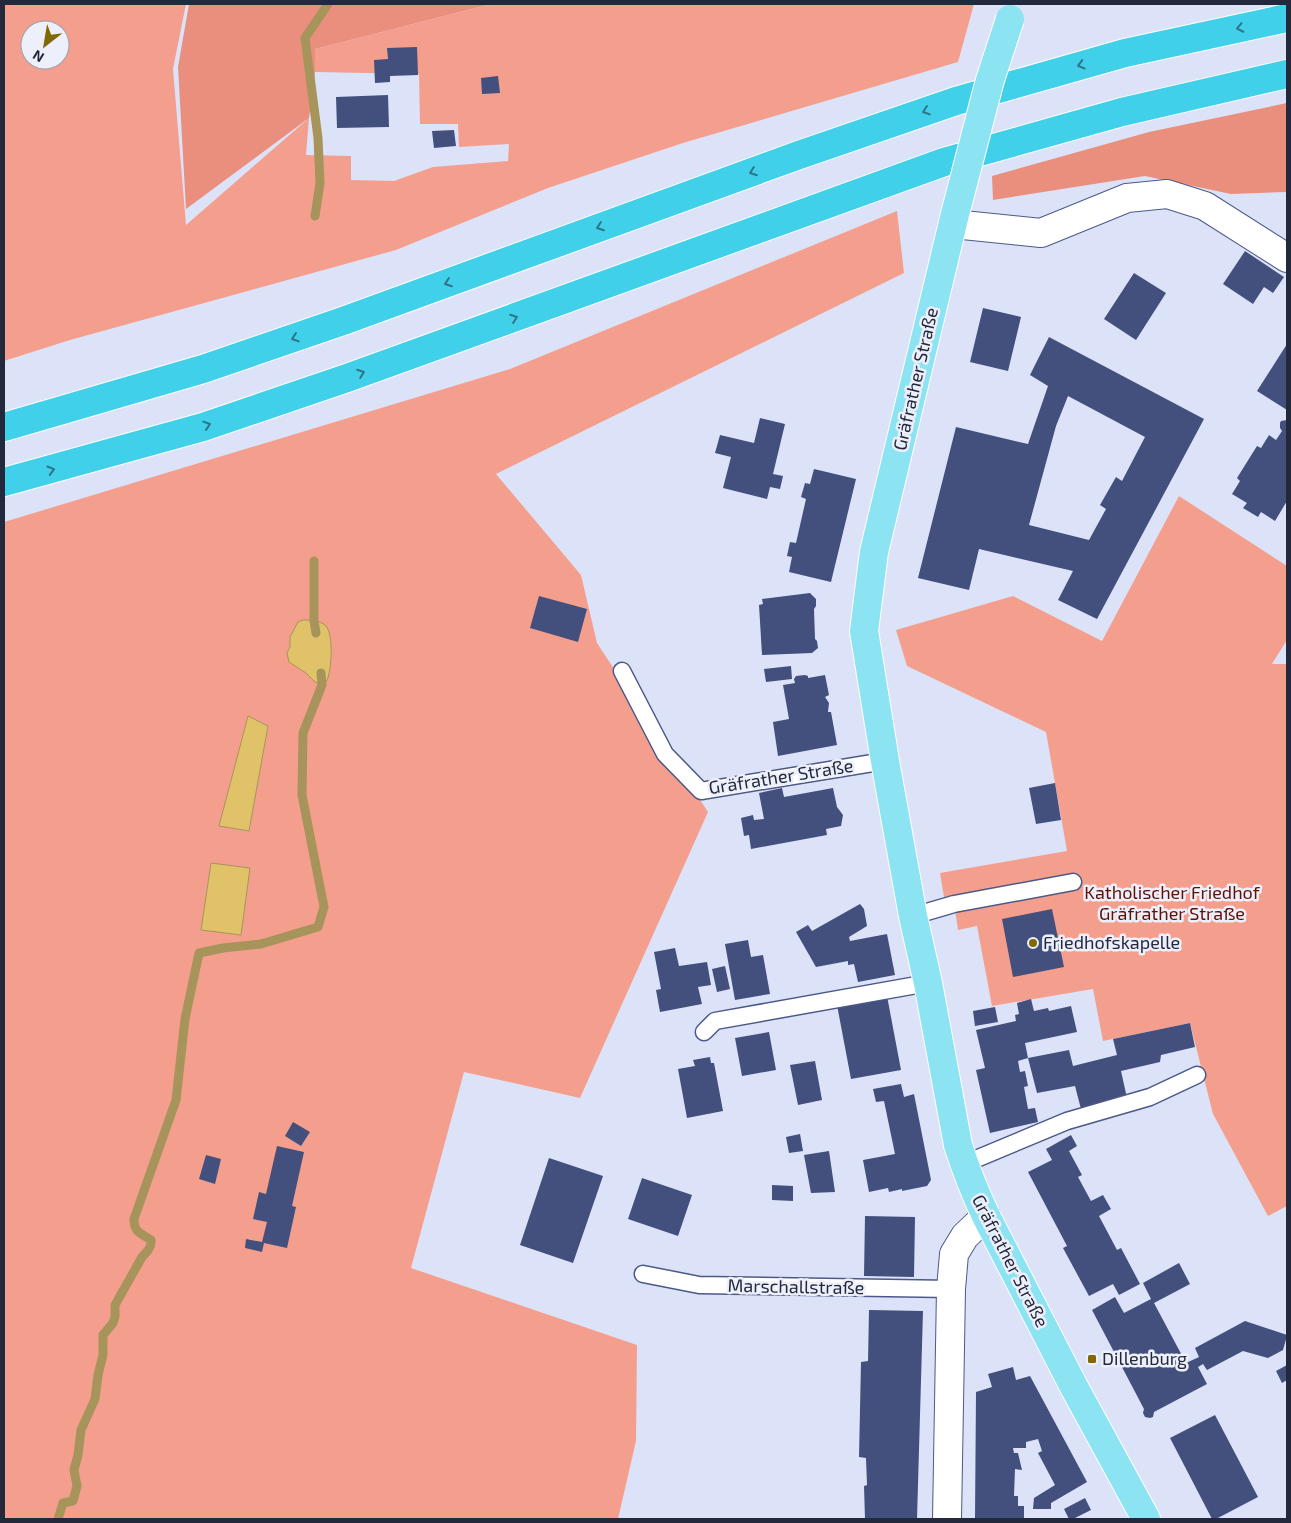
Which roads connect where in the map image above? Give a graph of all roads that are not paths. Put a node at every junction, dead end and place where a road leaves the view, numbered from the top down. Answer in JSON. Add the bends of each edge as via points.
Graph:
{"nodes":[{"id":1,"x":1013,"y":11,"type":"edge"},
{"id":2,"x":1287,"y":18,"type":"edge"},
{"id":3,"x":1287,"y":74,"type":"edge"},
{"id":4,"x":954,"y":219,"type":"junction"},
{"id":5,"x":1287,"y":258,"type":"edge"},
{"id":6,"x":4,"y":427,"type":"edge"},
{"id":7,"x":4,"y":482,"type":"edge"},
{"id":8,"x":622,"y":671,"type":"dead end"},
{"id":9,"x":885,"y":761,"type":"junction"},
{"id":10,"x":1073,"y":882,"type":"dead end"},
{"id":11,"x":913,"y":916,"type":"junction"},
{"id":12,"x":928,"y":984,"type":"junction"},
{"id":13,"x":704,"y":1032,"type":"dead end"},
{"id":14,"x":1197,"y":1075,"type":"dead end"},
{"id":15,"x":964,"y":1164,"type":"junction"},
{"id":16,"x":986,"y":1216,"type":"junction"},
{"id":17,"x":643,"y":1274,"type":"dead end"},
{"id":18,"x":951,"y":1289,"type":"junction"},
{"id":19,"x":947,"y":1519,"type":"edge"},
{"id":20,"x":1146,"y":1519,"type":"edge"}],
"edges":[{"from":1,"to":4,"type":"main road","name":"Gräfrather Straße","bridge":true,"via":[[990,80]]},
{"from":2,"to":6,"type":"highway","one_way":true,"via":[[1125,53],[956,101],[344,321],[203,369]]},
{"from":7,"to":3,"type":"highway","one_way":true,"via":[[212,424],[944,162],[1122,112]]},
{"from":4,"to":5,"type":"street","via":[[1041,232],[1127,198],[1167,194],[1205,206]]},
{"from":4,"to":9,"type":"main road","name":"Gräfrather Straße","via":[[874,552],[864,631]]},
{"from":8,"to":9,"type":"lane","name":"Gräfrather Straße","via":[[665,754],[701,790]]},
{"from":9,"to":11,"type":"main road","name":"Gräfrather Straße"},
{"from":10,"to":11,"type":"lane","via":[[954,904]]},
{"from":11,"to":12,"type":"main road","name":"Gräfrather Straße"},
{"from":12,"to":13,"type":"lane","via":[[715,1021]]},
{"from":12,"to":15,"type":"main road","name":"Gräfrather Straße"},
{"from":14,"to":15,"type":"lane","via":[[1150,1097],[1067,1122]]},
{"from":15,"to":16,"type":"main road","name":"Gräfrather Straße"},
{"from":16,"to":18,"type":"street","via":[[965,1236],[954,1254]]},
{"from":16,"to":20,"type":"main road","name":"Gräfrather Straße"},
{"from":17,"to":18,"type":"lane","name":"Marschallstraße","via":[[699,1285]]},
{"from":18,"to":19,"type":"street"}]}
